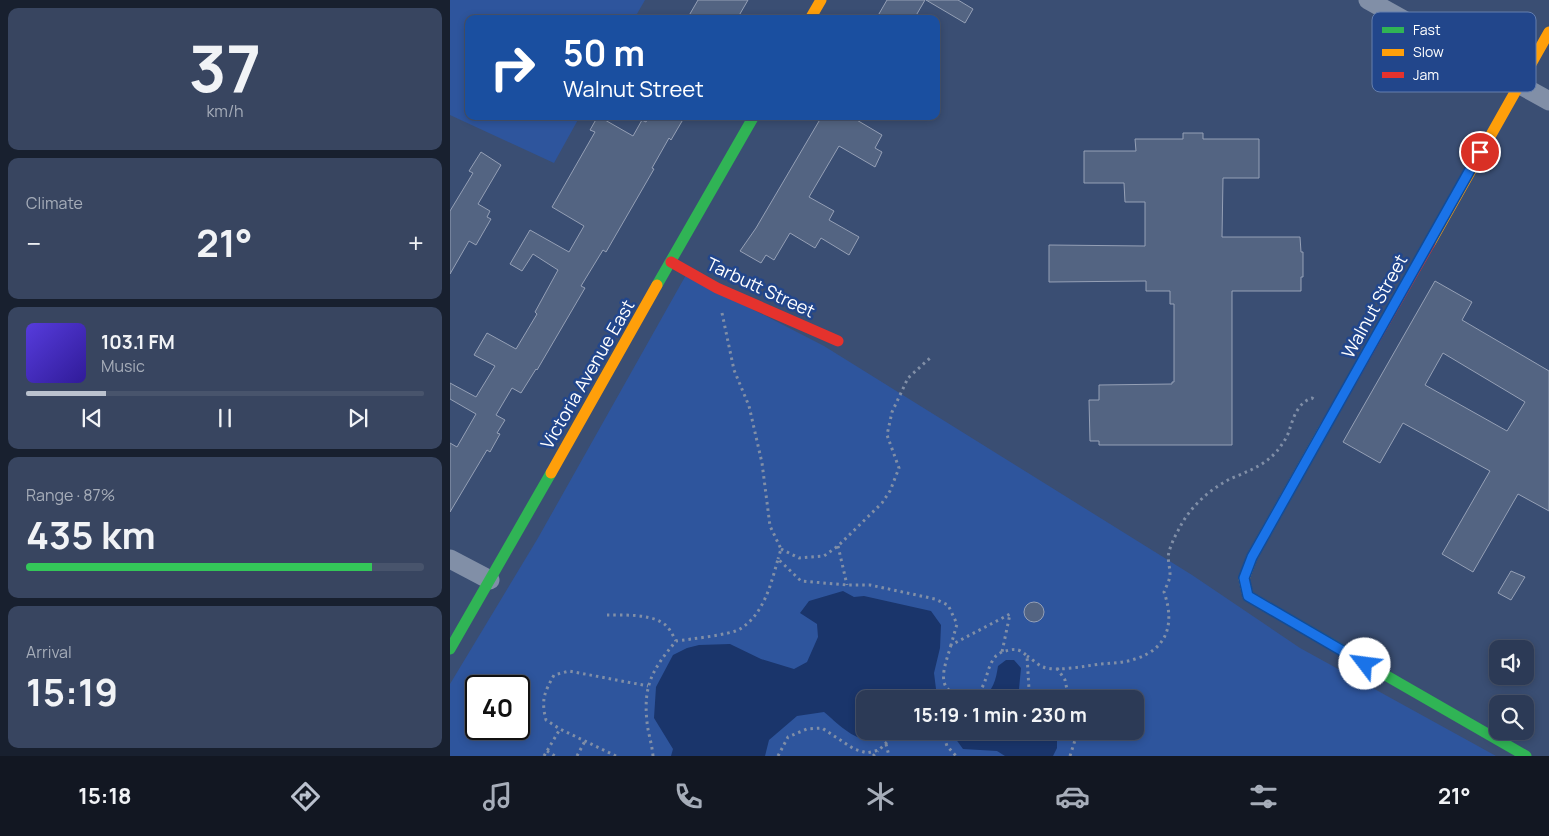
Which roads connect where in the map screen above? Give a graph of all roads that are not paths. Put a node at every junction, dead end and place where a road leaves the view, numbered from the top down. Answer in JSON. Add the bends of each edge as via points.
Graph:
{"nodes":[{"id":1,"x":821,"y":0,"type":"edge"},
{"id":2,"x":1368,"y":0,"type":"edge"},
{"id":3,"x":1390,"y":12,"type":"edge"},
{"id":4,"x":812,"y":15,"type":"edge"},
{"id":5,"x":1549,"y":32,"type":"edge"},
{"id":6,"x":1536,"y":54,"type":"edge"},
{"id":7,"x":1514,"y":92,"type":"edge"},
{"id":8,"x":1534,"y":92,"type":"edge"},
{"id":9,"x":1549,"y":101,"type":"edge"},
{"id":10,"x":752,"y":120,"type":"edge"},
{"id":11,"x":670,"y":262,"type":"junction"},
{"id":12,"x":838,"y":341,"type":"dead end"},
{"id":13,"x":450,"y":558,"type":"edge"},
{"id":14,"x":490,"y":580,"type":"junction"},
{"id":15,"x":450,"y":649,"type":"edge"},
{"id":16,"x":1526,"y":756,"type":"edge"}],
"edges":[{"from":1,"to":4,"type":"street"},
{"from":2,"to":3,"type":"street"},
{"from":5,"to":6,"type":"street","name":"Walnut Street"},
{"from":7,"to":16,"type":"street","name":"Walnut Street","via":[[1252,557],[1244,578],[1248,596],[1252,599]]},
{"from":8,"to":9,"type":"street"},
{"from":10,"to":11,"type":"street","name":"Victoria Avenue East"},
{"from":11,"to":12,"type":"street","name":"Tarbutt Street","via":[[717,288]]},
{"from":11,"to":14,"type":"street","name":"Victoria Avenue East"},
{"from":13,"to":14,"type":"street"},
{"from":14,"to":15,"type":"street","name":"Victoria Avenue East"}]}
